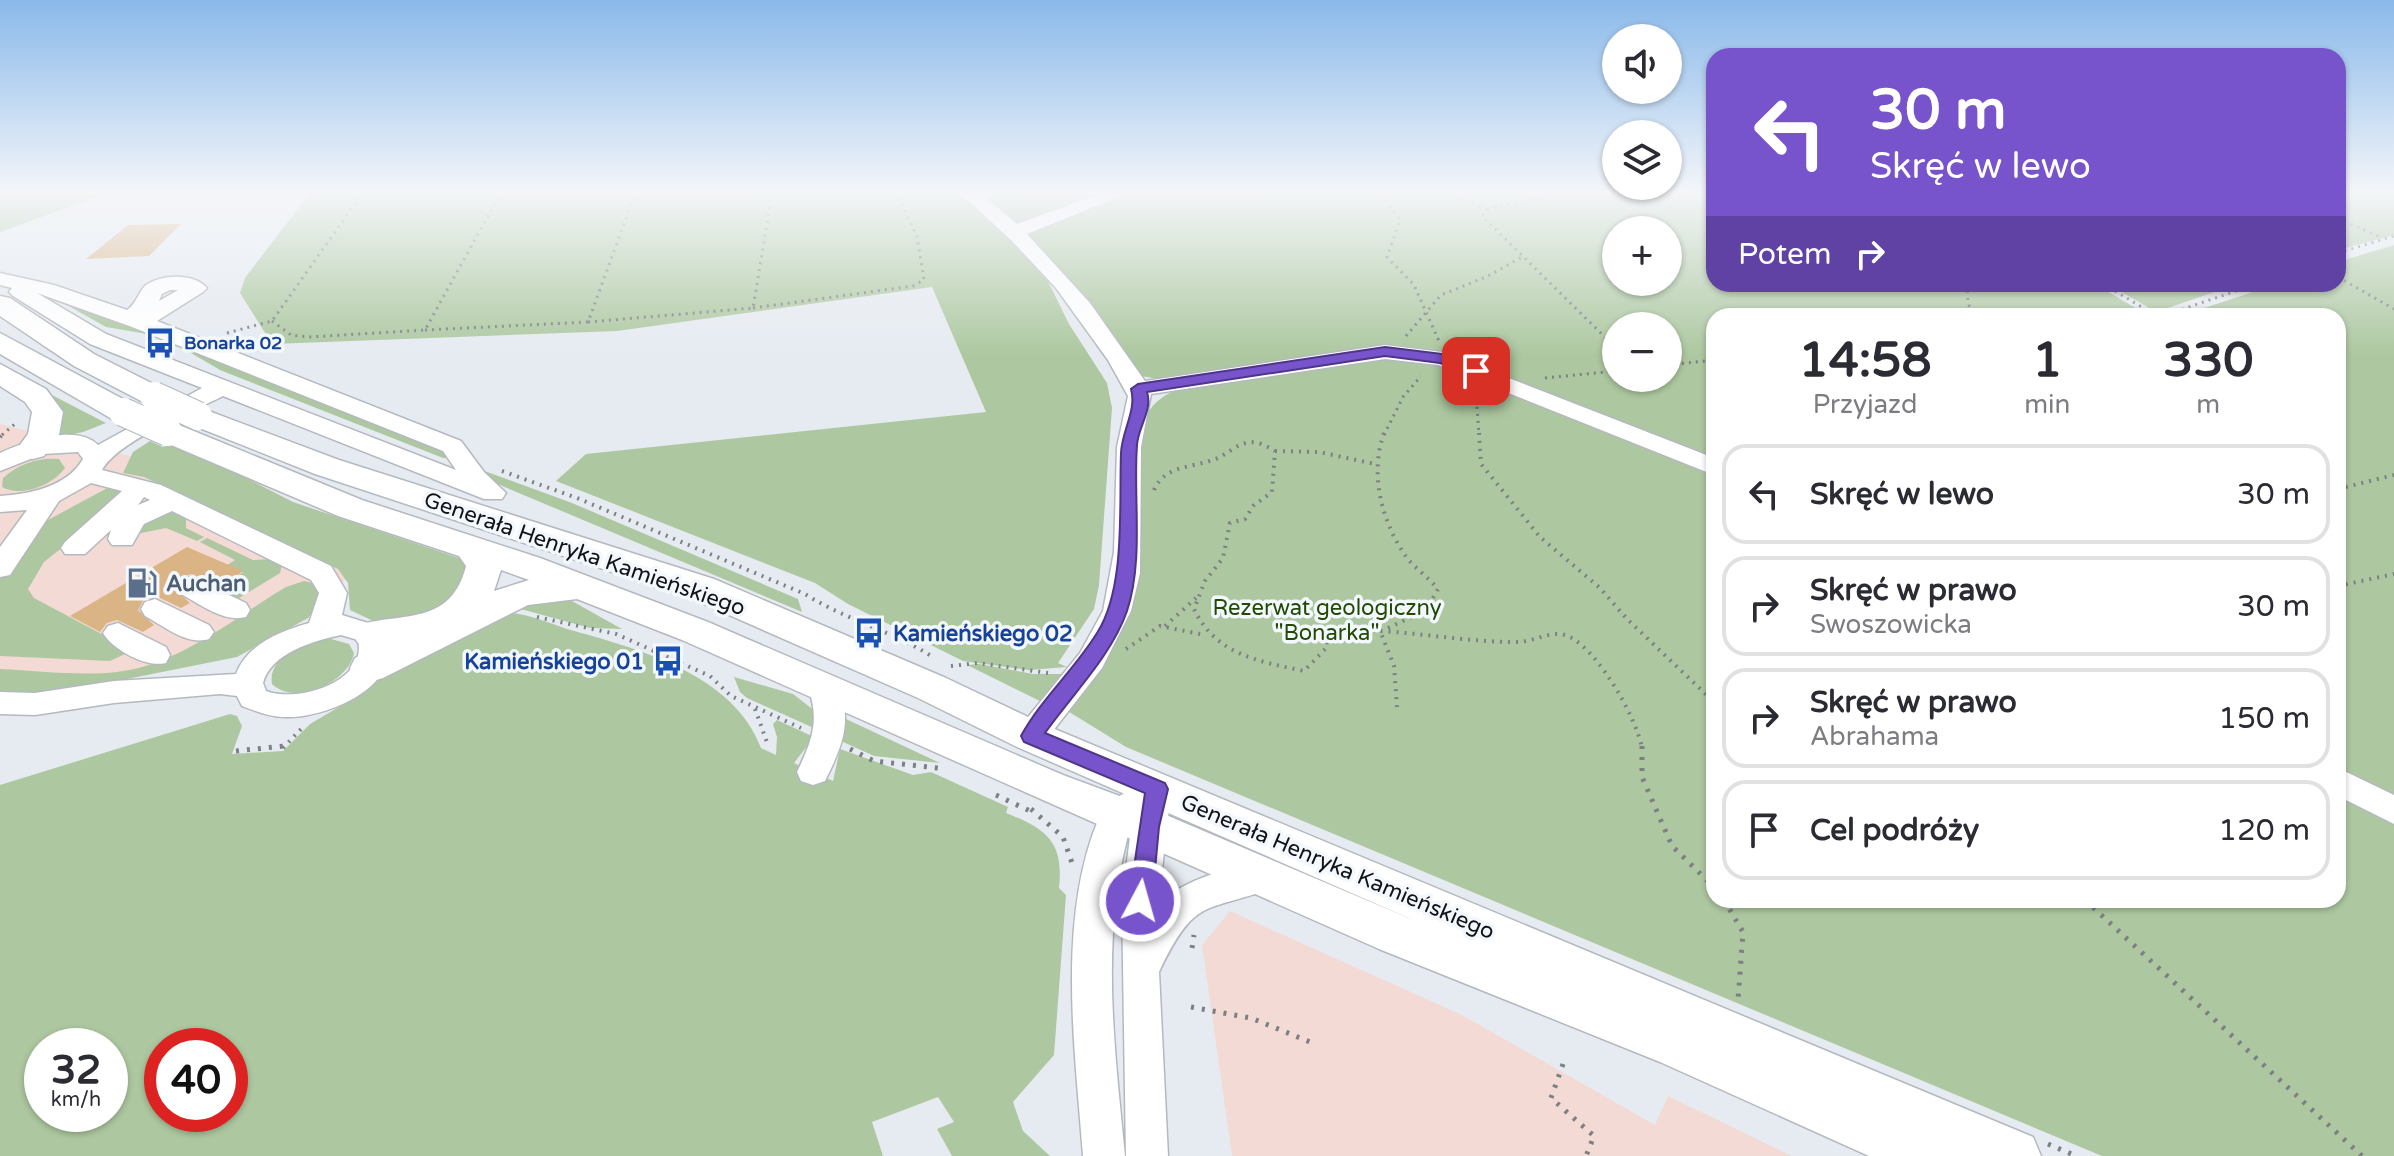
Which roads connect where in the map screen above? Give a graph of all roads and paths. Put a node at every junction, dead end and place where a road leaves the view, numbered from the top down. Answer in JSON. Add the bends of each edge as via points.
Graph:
{"nodes":[{"id":1,"x":324,"y":248,"type":"edge"},
{"id":2,"x":470,"y":248,"type":"edge"},
{"id":3,"x":615,"y":248,"type":"edge"},
{"id":4,"x":763,"y":248,"type":"edge"},
{"id":5,"x":919,"y":248,"type":"edge"},
{"id":6,"x":1032,"y":248,"type":"edge"},
{"id":7,"x":1390,"y":248,"type":"edge"},
{"id":8,"x":1516,"y":248,"type":"edge"},
{"id":9,"x":1524,"y":256,"type":"junction"},
{"id":10,"x":0,"y":280,"type":"edge"},
{"id":11,"x":2346,"y":282,"type":"edge"},
{"id":12,"x":2117,"y":292,"type":"edge"},
{"id":13,"x":2232,"y":292,"type":"edge"},
{"id":14,"x":0,"y":304,"type":"edge"},
{"id":15,"x":753,"y":308,"type":"junction"},
{"id":16,"x":2145,"y":308,"type":"edge"},
{"id":17,"x":2184,"y":308,"type":"edge"},
{"id":18,"x":2394,"y":309,"type":"edge"},
{"id":19,"x":1427,"y":312,"type":"junction"},
{"id":20,"x":272,"y":321,"type":"junction"},
{"id":21,"x":588,"y":322,"type":"junction"},
{"id":22,"x":425,"y":330,"type":"junction"},
{"id":23,"x":227,"y":333,"type":"dead end"},
{"id":24,"x":1602,"y":334,"type":"edge"},
{"id":25,"x":0,"y":342,"type":"edge"},
{"id":26,"x":1385,"y":352,"type":"junction"},
{"id":27,"x":1445,"y":360,"type":"junction"},
{"id":28,"x":1706,"y":361,"type":"edge"},
{"id":29,"x":1682,"y":363,"type":"edge"},
{"id":30,"x":1476,"y":371,"type":"junction"},
{"id":31,"x":1602,"y":373,"type":"edge"},
{"id":32,"x":2,"y":379,"type":"edge"},
{"id":33,"x":212,"y":384,"type":"junction"},
{"id":34,"x":1507,"y":384,"type":"junction"},
{"id":35,"x":1138,"y":389,"type":"junction"},
{"id":36,"x":19,"y":419,"type":"dead end"},
{"id":37,"x":0,"y":437,"type":"edge"},
{"id":38,"x":74,"y":443,"type":"junction"},
{"id":39,"x":1275,"y":451,"type":"junction"},
{"id":40,"x":13,"y":454,"type":"edge"},
{"id":41,"x":1375,"y":464,"type":"junction"},
{"id":42,"x":1706,"y":464,"type":"edge"},
{"id":43,"x":91,"y":466,"type":"junction"},
{"id":44,"x":2394,"y":475,"type":"edge"},
{"id":45,"x":493,"y":481,"type":"junction"},
{"id":46,"x":139,"y":486,"type":"junction"},
{"id":47,"x":2346,"y":487,"type":"edge"},
{"id":48,"x":1127,"y":493,"type":"junction"},
{"id":49,"x":50,"y":495,"type":"junction"},
{"id":50,"x":175,"y":501,"type":"junction"},
{"id":51,"x":0,"y":506,"type":"edge"},
{"id":52,"x":122,"y":539,"type":"dead end"},
{"id":53,"x":0,"y":541,"type":"edge"},
{"id":54,"x":471,"y":547,"type":"junction"},
{"id":55,"x":75,"y":548,"type":"dead end"},
{"id":56,"x":0,"y":568,"type":"edge"},
{"id":57,"x":2394,"y":574,"type":"edge"},
{"id":58,"x":2346,"y":584,"type":"edge"},
{"id":59,"x":191,"y":587,"type":"dead end"},
{"id":60,"x":586,"y":588,"type":"junction"},
{"id":61,"x":701,"y":588,"type":"junction"},
{"id":62,"x":1199,"y":596,"type":"junction"},
{"id":63,"x":155,"y":609,"type":"dead end"},
{"id":64,"x":236,"y":610,"type":"dead end"},
{"id":65,"x":528,"y":614,"type":"dead end"},
{"id":66,"x":1165,"y":626,"type":"junction"},
{"id":67,"x":321,"y":628,"type":"junction"},
{"id":68,"x":1379,"y":628,"type":"junction"},
{"id":69,"x":1386,"y":629,"type":"junction"},
{"id":70,"x":199,"y":632,"type":"dead end"},
{"id":71,"x":118,"y":633,"type":"dead end"},
{"id":72,"x":1209,"y":636,"type":"junction"},
{"id":73,"x":917,"y":649,"type":"dead end"},
{"id":74,"x":1096,"y":650,"type":"junction"},
{"id":75,"x":370,"y":651,"type":"junction"},
{"id":76,"x":155,"y":655,"type":"dead end"},
{"id":77,"x":264,"y":657,"type":"junction"},
{"id":78,"x":951,"y":666,"type":"dead end"},
{"id":79,"x":1060,"y":672,"type":"dead end"},
{"id":80,"x":248,"y":686,"type":"junction"},
{"id":81,"x":823,"y":687,"type":"junction"},
{"id":82,"x":114,"y":692,"type":"junction"},
{"id":83,"x":1706,"y":694,"type":"edge"},
{"id":84,"x":0,"y":703,"type":"edge"},
{"id":85,"x":35,"y":704,"type":"junction"},
{"id":86,"x":1397,"y":707,"type":"dead end"},
{"id":87,"x":755,"y":709,"type":"junction"},
{"id":88,"x":0,"y":713,"type":"edge"},
{"id":89,"x":307,"y":724,"type":"dead end"},
{"id":90,"x":1031,"y":736,"type":"junction"},
{"id":91,"x":828,"y":738,"type":"junction"},
{"id":92,"x":768,"y":745,"type":"dead end"},
{"id":93,"x":236,"y":751,"type":"dead end"},
{"id":94,"x":813,"y":772,"type":"dead end"},
{"id":95,"x":951,"y":774,"type":"dead end"},
{"id":96,"x":2346,"y":785,"type":"edge"},
{"id":97,"x":991,"y":793,"type":"dead end"},
{"id":98,"x":1035,"y":803,"type":"dead end"},
{"id":99,"x":1141,"y":810,"type":"junction"},
{"id":100,"x":1030,"y":811,"type":"junction"},
{"id":101,"x":2394,"y":811,"type":"edge"},
{"id":102,"x":1074,"y":874,"type":"dead end"},
{"id":103,"x":1264,"y":877,"type":"junction"},
{"id":104,"x":1706,"y":879,"type":"edge"},
{"id":105,"x":1729,"y":908,"type":"edge"},
{"id":106,"x":2094,"y":908,"type":"edge"},
{"id":107,"x":1141,"y":976,"type":"junction"},
{"id":108,"x":1191,"y":1007,"type":"dead end"},
{"id":109,"x":1735,"y":1012,"type":"dead end"},
{"id":110,"x":1315,"y":1044,"type":"dead end"},
{"id":111,"x":1563,"y":1064,"type":"dead end"},
{"id":112,"x":1104,"y":1156,"type":"edge"},
{"id":113,"x":1147,"y":1156,"type":"edge"},
{"id":114,"x":1586,"y":1156,"type":"edge"},
{"id":115,"x":1930,"y":1156,"type":"edge"},
{"id":116,"x":2014,"y":1156,"type":"edge"},
{"id":117,"x":2362,"y":1156,"type":"edge"}],
"edges":[{"from":1,"to":20,"type":"path"},
{"from":2,"to":22,"type":"path"},
{"from":3,"to":21,"type":"path"},
{"from":4,"to":15,"type":"path"},
{"from":5,"to":15,"type":"path","via":[[924,280],[913,286]]},
{"from":6,"to":35,"type":"street","via":[[1094,318]]},
{"from":7,"to":19,"type":"path","via":[[1387,257],[1408,272]]},
{"from":8,"to":9,"type":"path"},
{"from":9,"to":19,"type":"path","via":[[1441,295]]},
{"from":9,"to":24,"type":"path"},
{"from":10,"to":33,"type":"street","name":"Generała Henryka Kamieńskiego","via":[[98,339]]},
{"from":10,"to":45,"type":"street","via":[[47,289],[135,320],[452,446],[475,478]]},
{"from":11,"to":18,"type":"path"},
{"from":12,"to":16,"type":"path"},
{"from":13,"to":17,"type":"path"},
{"from":14,"to":61,"type":"main road","name":"Generała Henryka Kamieńskiego","bridge":true,"via":[[84,360],[198,416],[327,467]]},
{"from":15,"to":21,"type":"path"},
{"from":19,"to":26,"type":"path"},
{"from":19,"to":27,"type":"path"},
{"from":20,"to":22,"type":"path","via":[[291,335],[309,337]]},
{"from":20,"to":23,"type":"path"},
{"from":21,"to":22,"type":"path"},
{"from":25,"to":54,"type":"main road","name":"Generała Henryka Kamieńskiego","bridge":true,"via":[[168,432],[350,508]]},
{"from":26,"to":27,"type":"street"},
{"from":26,"to":35,"type":"street"},
{"from":27,"to":30,"type":"street"},
{"from":27,"to":41,"type":"path","via":[[1427,369],[1406,391]]},
{"from":28,"to":29,"type":"path"},
{"from":30,"to":34,"type":"street"},
{"from":30,"to":83,"type":"path","via":[[1481,464],[1489,477],[1540,537],[1600,588]]},
{"from":31,"to":34,"type":"path"},
{"from":32,"to":40,"type":"main road","via":[[30,390],[49,413],[50,425]]},
{"from":33,"to":38,"type":"street"},
{"from":33,"to":43,"type":"street","via":[[121,440]]},
{"from":33,"to":45,"type":"street","name":"Generała Henryka Kamieńskiego"},
{"from":34,"to":42,"type":"street"},
{"from":35,"to":48,"type":"street","via":[[1142,401],[1129,441]]},
{"from":36,"to":37,"type":"path"},
{"from":38,"to":40,"type":"street"},
{"from":38,"to":43,"type":"street","via":[[86,446]]},
{"from":39,"to":41,"type":"path","via":[[1319,452]]},
{"from":39,"to":48,"type":"path","via":[[1247,442],[1216,459],[1171,471],[1159,478],[1156,490]]},
{"from":39,"to":62,"type":"path","via":[[1272,492],[1245,519],[1230,523],[1223,558]]},
{"from":41,"to":69,"type":"path","via":[[1389,526],[1408,559],[1438,589],[1434,606]]},
{"from":43,"to":46,"type":"street"},
{"from":43,"to":49,"type":"street"},
{"from":44,"to":47,"type":"path"},
{"from":45,"to":61,"type":"main road"},
{"from":45,"to":73,"type":"path","via":[[577,498],[805,594],[833,612],[902,637]]},
{"from":46,"to":50,"type":"street"},
{"from":46,"to":55,"type":"street"},
{"from":48,"to":74,"type":"street","via":[[1123,589]]},
{"from":49,"to":51,"type":"street"},
{"from":49,"to":56,"type":"street"},
{"from":50,"to":52,"type":"street","via":[[130,522]]},
{"from":50,"to":67,"type":"street","via":[[321,573],[335,595]]},
{"from":51,"to":53,"type":"street","via":[[6,514]]},
{"from":54,"to":60,"type":"main road","name":"Generała Henryka Kamieńskiego"},
{"from":54,"to":75,"type":"main road","via":[[484,566],[477,594],[426,629]]},
{"from":57,"to":58,"type":"path"},
{"from":59,"to":64,"type":"street"},
{"from":60,"to":75,"type":"main road","via":[[521,593]]},
{"from":60,"to":81,"type":"main road","name":"Generała Henryka Kamieńskiego"},
{"from":61,"to":90,"type":"main road","name":"Generała Henryka Kamieńskiego"},
{"from":62,"to":66,"type":"path"},
{"from":62,"to":72,"type":"path","via":[[1194,609]]},
{"from":63,"to":70,"type":"street"},
{"from":65,"to":87,"type":"path","via":[[616,634],[710,676]]},
{"from":66,"to":72,"type":"path"},
{"from":66,"to":74,"type":"path","via":[[1124,650]]},
{"from":67,"to":75,"type":"street","via":[[350,626]]},
{"from":67,"to":77,"type":"street","via":[[290,639]]},
{"from":68,"to":69,"type":"path"},
{"from":68,"to":72,"type":"path","via":[[1333,631],[1327,635],[1328,646],[1304,671],[1231,654]]},
{"from":68,"to":86,"type":"path","via":[[1399,678]]},
{"from":69,"to":104,"type":"path","via":[[1519,642],[1559,633],[1573,638],[1632,713],[1642,746],[1642,777],[1672,846]]},
{"from":71,"to":76,"type":"street"},
{"from":74,"to":90,"type":"street"},
{"from":75,"to":80,"type":"street","via":[[344,690],[308,705],[262,704]]},
{"from":77,"to":80,"type":"street"},
{"from":77,"to":82,"type":"street"},
{"from":78,"to":79,"type":"path","via":[[978,663],[1031,673]]},
{"from":80,"to":82,"type":"street","via":[[220,683]]},
{"from":81,"to":91,"type":"street","via":[[834,713]]},
{"from":81,"to":99,"type":"main road","name":"Generała Henryka Kamieńskiego","via":[[1048,787]]},
{"from":82,"to":85,"type":"street"},
{"from":84,"to":85,"type":"street"},
{"from":85,"to":88,"type":"street"},
{"from":87,"to":91,"type":"path"},
{"from":87,"to":92,"type":"path"},
{"from":89,"to":93,"type":"path","via":[[282,749]]},
{"from":90,"to":99,"type":"main road","name":"Generała Henryka Kamieńskiego"},
{"from":91,"to":94,"type":"street"},
{"from":91,"to":95,"type":"path","via":[[874,761]]},
{"from":96,"to":101,"type":"street"},
{"from":97,"to":100,"type":"path"},
{"from":98,"to":100,"type":"path"},
{"from":99,"to":103,"type":"main road","name":"Generała Henryka Kamieńskiego"},
{"from":99,"to":107,"type":"street"},
{"from":99,"to":112,"type":"street","via":[[1103,861],[1091,954],[1092,1050]]},
{"from":99,"to":116,"type":"main road","name":"Generała Henryka Kamieńskiego"},
{"from":100,"to":102,"type":"path","via":[[1063,837]]},
{"from":103,"to":107,"type":"street","via":[[1184,901],[1153,942]]},
{"from":103,"to":115,"type":"main road","name":"Generała Henryka Kamieńskiego","via":[[1396,935],[1678,1045]]},
{"from":105,"to":109,"type":"path","via":[[1743,932]]},
{"from":106,"to":117,"type":"path"},
{"from":107,"to":113,"type":"street"},
{"from":108,"to":110,"type":"path","via":[[1251,1018]]},
{"from":111,"to":114,"type":"path","via":[[1551,1098],[1594,1136]]}]}
